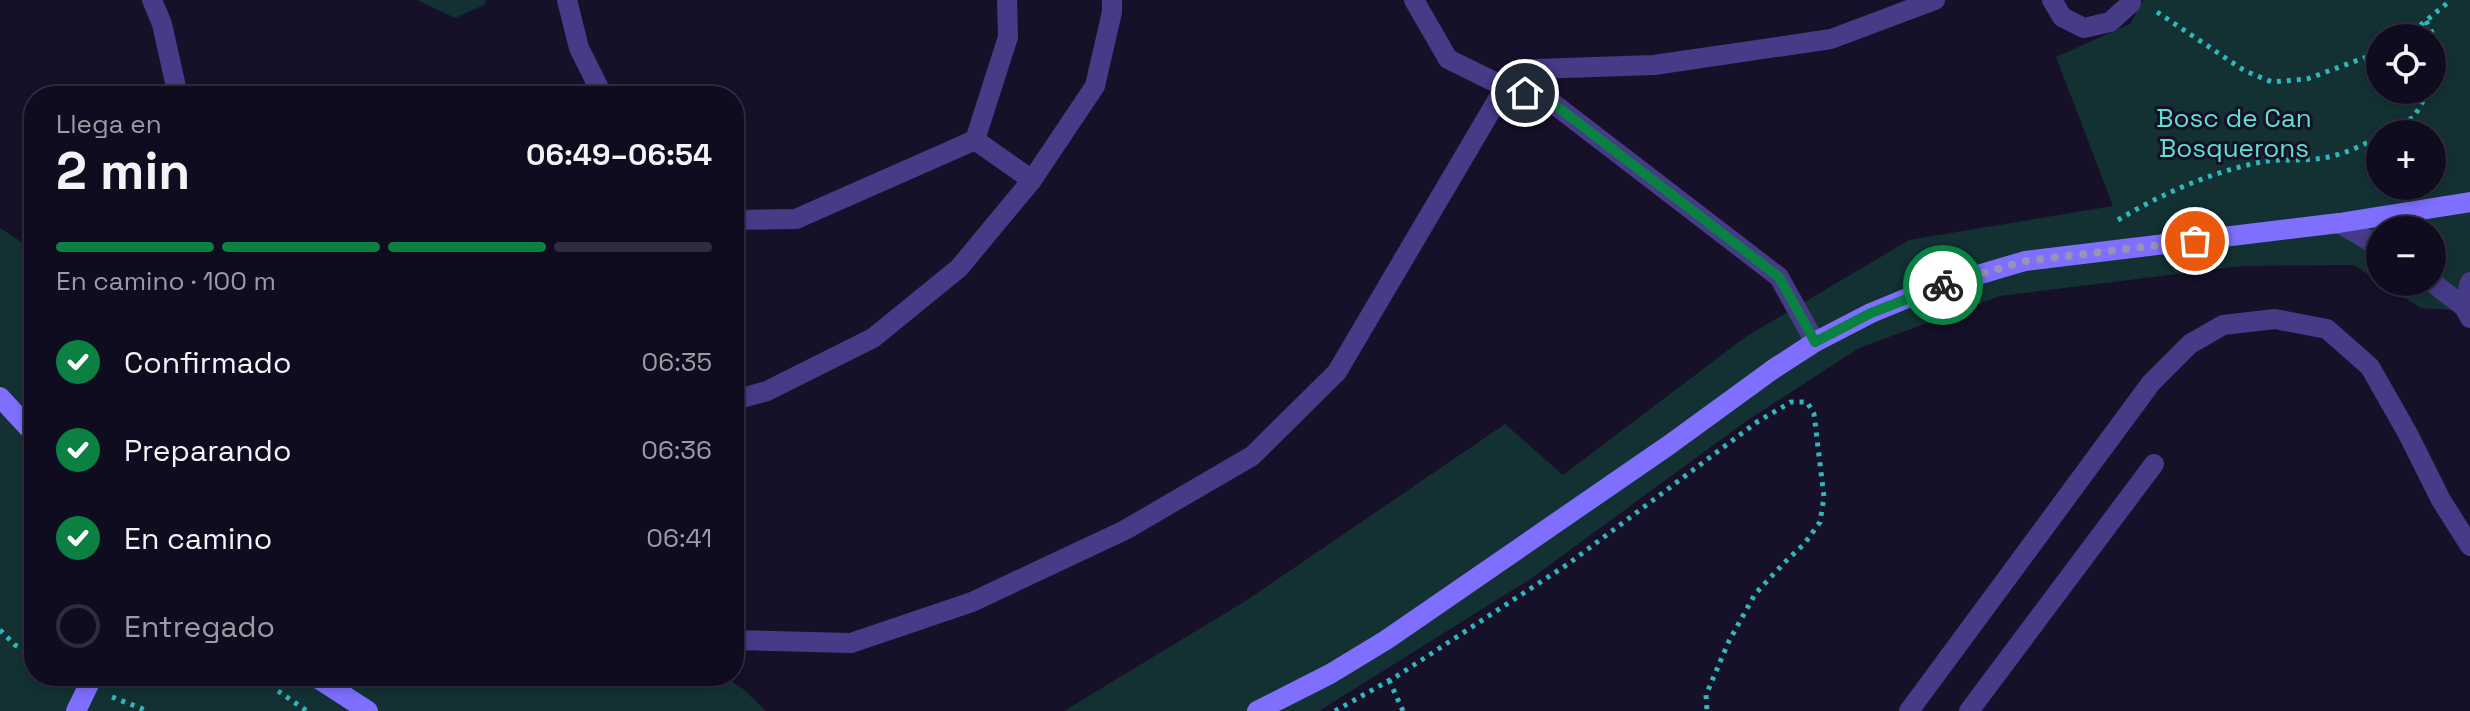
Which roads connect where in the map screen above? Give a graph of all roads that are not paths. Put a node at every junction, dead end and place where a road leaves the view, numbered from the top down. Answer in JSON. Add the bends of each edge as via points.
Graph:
{"nodes":[{"id":1,"x":152,"y":0,"type":"edge"},
{"id":2,"x":567,"y":0,"type":"edge"},
{"id":3,"x":1007,"y":0,"type":"edge"},
{"id":4,"x":1112,"y":0,"type":"edge"},
{"id":5,"x":1414,"y":0,"type":"edge"},
{"id":6,"x":1935,"y":0,"type":"edge"},
{"id":7,"x":2052,"y":0,"type":"edge"},
{"id":8,"x":2130,"y":2,"type":"edge"},
{"id":9,"x":176,"y":86,"type":"edge"},
{"id":10,"x":598,"y":86,"type":"edge"},
{"id":11,"x":1505,"y":87,"type":"junction"},
{"id":12,"x":975,"y":140,"type":"junction"},
{"id":13,"x":1032,"y":180,"type":"junction"},
{"id":14,"x":2470,"y":202,"type":"edge"},
{"id":15,"x":744,"y":220,"type":"edge"},
{"id":16,"x":2339,"y":223,"type":"junction"},
{"id":17,"x":2366,"y":239,"type":"edge"},
{"id":18,"x":2470,"y":282,"type":"edge"},
{"id":19,"x":2446,"y":294,"type":"edge"},
{"id":20,"x":2467,"y":312,"type":"edge"},
{"id":21,"x":1815,"y":342,"type":"junction"},
{"id":22,"x":0,"y":397,"type":"edge"},
{"id":23,"x":744,"y":397,"type":"edge"},
{"id":24,"x":24,"y":423,"type":"edge"},
{"id":25,"x":2154,"y":464,"type":"dead end"},
{"id":26,"x":2470,"y":546,"type":"edge"},
{"id":27,"x":744,"y":640,"type":"edge"},
{"id":28,"x":88,"y":686,"type":"edge"},
{"id":29,"x":329,"y":686,"type":"edge"},
{"id":30,"x":76,"y":711,"type":"edge"},
{"id":31,"x":368,"y":711,"type":"edge"},
{"id":32,"x":1257,"y":711,"type":"edge"},
{"id":33,"x":1909,"y":711,"type":"edge"},
{"id":34,"x":1969,"y":711,"type":"edge"}],
"edges":[{"from":1,"to":9,"type":"street"},
{"from":2,"to":10,"type":"street","via":[[579,48]]},
{"from":3,"to":12,"type":"street","via":[[1008,37]]},
{"from":4,"to":13,"type":"street","via":[[1095,86]]},
{"from":5,"to":11,"type":"street","via":[[1448,59]]},
{"from":6,"to":11,"type":"street","via":[[1831,39],[1654,65],[1535,69]]},
{"from":7,"to":8,"type":"street","via":[[2062,17],[2084,28],[2110,22]]},
{"from":11,"to":21,"type":"street","via":[[1546,98],[1779,277]]},
{"from":11,"to":27,"type":"street","via":[[1337,372],[1252,456],[1125,530],[972,602],[851,643]]},
{"from":12,"to":13,"type":"street"},
{"from":12,"to":15,"type":"street","via":[[796,219]]},
{"from":13,"to":23,"type":"street","via":[[959,268],[873,338]]},
{"from":14,"to":16,"type":"street"},
{"from":16,"to":17,"type":"street"},
{"from":16,"to":21,"type":"street","via":[[2025,261],[1927,290]]},
{"from":18,"to":20,"type":"street"},
{"from":19,"to":20,"type":"street"},
{"from":21,"to":32,"type":"street","via":[[1398,633]]},
{"from":22,"to":24,"type":"street"},
{"from":25,"to":34,"type":"street"},
{"from":26,"to":33,"type":"street","via":[[2370,367],[2327,329],[2275,319],[2223,325],[2190,344],[2151,383]]},
{"from":28,"to":30,"type":"street","bridge":true},
{"from":29,"to":31,"type":"street"}]}
